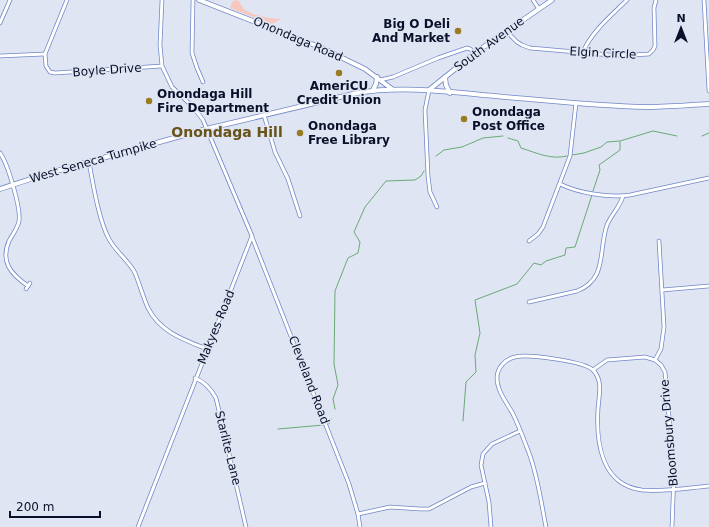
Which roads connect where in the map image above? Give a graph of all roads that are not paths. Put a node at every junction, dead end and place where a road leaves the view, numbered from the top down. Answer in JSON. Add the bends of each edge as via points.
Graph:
{"nodes":[{"id":1,"x":10,"y":0,"type":"edge"},
{"id":2,"x":67,"y":0,"type":"edge"},
{"id":3,"x":162,"y":0,"type":"edge"},
{"id":4,"x":193,"y":0,"type":"edge"},
{"id":5,"x":199,"y":0,"type":"edge"},
{"id":6,"x":533,"y":0,"type":"edge"},
{"id":7,"x":552,"y":0,"type":"edge"},
{"id":8,"x":627,"y":0,"type":"edge"},
{"id":9,"x":656,"y":0,"type":"edge"},
{"id":10,"x":704,"y":0,"type":"edge"},
{"id":11,"x":539,"y":9,"type":"junction"},
{"id":12,"x":709,"y":20,"type":"edge"},
{"id":13,"x":705,"y":21,"type":"junction"},
{"id":14,"x":0,"y":23,"type":"edge"},
{"id":15,"x":506,"y":31,"type":"junction"},
{"id":16,"x":583,"y":52,"type":"junction"},
{"id":17,"x":474,"y":53,"type":"junction"},
{"id":18,"x":45,"y":54,"type":"junction"},
{"id":19,"x":0,"y":56,"type":"edge"},
{"id":20,"x":162,"y":66,"type":"junction"},
{"id":21,"x":445,"y":77,"type":"junction"},
{"id":22,"x":378,"y":78,"type":"junction"},
{"id":23,"x":203,"y":82,"type":"dead end"},
{"id":24,"x":392,"y":89,"type":"junction"},
{"id":25,"x":373,"y":90,"type":"junction"},
{"id":26,"x":429,"y":90,"type":"junction"},
{"id":27,"x":709,"y":91,"type":"edge"},
{"id":28,"x":450,"y":93,"type":"junction"},
{"id":29,"x":576,"y":103,"type":"junction"},
{"id":30,"x":709,"y":104,"type":"edge"},
{"id":31,"x":264,"y":115,"type":"junction"},
{"id":32,"x":206,"y":129,"type":"junction"},
{"id":33,"x":0,"y":153,"type":"edge"},
{"id":34,"x":89,"y":162,"type":"junction"},
{"id":35,"x":709,"y":178,"type":"edge"},
{"id":36,"x":560,"y":184,"type":"junction"},
{"id":37,"x":12,"y":185,"type":"junction"},
{"id":38,"x":0,"y":189,"type":"edge"},
{"id":39,"x":623,"y":196,"type":"junction"},
{"id":40,"x":437,"y":207,"type":"dead end"},
{"id":41,"x":300,"y":216,"type":"dead end"},
{"id":42,"x":252,"y":236,"type":"junction"},
{"id":43,"x":530,"y":241,"type":"dead end"},
{"id":44,"x":659,"y":241,"type":"dead end"},
{"id":45,"x":28,"y":286,"type":"dead end"},
{"id":46,"x":709,"y":286,"type":"edge"},
{"id":47,"x":662,"y":290,"type":"junction"},
{"id":48,"x":529,"y":302,"type":"dead end"},
{"id":49,"x":207,"y":349,"type":"junction"},
{"id":50,"x":655,"y":360,"type":"junction"},
{"id":51,"x":593,"y":370,"type":"junction"},
{"id":52,"x":195,"y":378,"type":"junction"},
{"id":53,"x":520,"y":431,"type":"junction"},
{"id":54,"x":485,"y":483,"type":"junction"},
{"id":55,"x":709,"y":486,"type":"edge"},
{"id":56,"x":674,"y":489,"type":"junction"},
{"id":57,"x":358,"y":514,"type":"junction"},
{"id":58,"x":138,"y":527,"type":"edge"},
{"id":59,"x":246,"y":527,"type":"edge"},
{"id":60,"x":360,"y":527,"type":"edge"},
{"id":61,"x":491,"y":527,"type":"edge"},
{"id":62,"x":546,"y":527,"type":"edge"},
{"id":63,"x":672,"y":527,"type":"edge"}],
"edges":[{"from":1,"to":14,"type":"street"},
{"from":2,"to":18,"type":"street"},
{"from":3,"to":20,"type":"street"},
{"from":4,"to":23,"type":"street","via":[[192,53]]},
{"from":5,"to":22,"type":"main road","name":"Onondaga Road","via":[[322,48]]},
{"from":6,"to":11,"type":"street"},
{"from":7,"to":11,"type":"main road","name":"South Avenue"},
{"from":8,"to":16,"type":"street","via":[[590,38]]},
{"from":9,"to":16,"type":"street","name":"Elgin Circle","via":[[655,46],[649,54],[610,55]]},
{"from":10,"to":13,"type":"street"},
{"from":11,"to":15,"type":"main road","name":"South Avenue"},
{"from":12,"to":13,"type":"street"},
{"from":13,"to":27,"type":"street"},
{"from":15,"to":16,"type":"street","name":"Elgin Circle","via":[[517,42],[530,48]]},
{"from":15,"to":17,"type":"main road","name":"South Avenue"},
{"from":17,"to":21,"type":"main road","name":"South Avenue"},
{"from":17,"to":22,"type":"street","via":[[467,48],[393,77]]},
{"from":18,"to":19,"type":"street"},
{"from":18,"to":20,"type":"street","name":"Boyle Drive","via":[[47,69],[52,73]]},
{"from":20,"to":32,"type":"street","via":[[172,86],[194,108]]},
{"from":21,"to":26,"type":"main road","name":"South Avenue"},
{"from":21,"to":28,"type":"main road"},
{"from":22,"to":24,"type":"main road","name":"Onondaga Road"},
{"from":22,"to":25,"type":"main road"},
{"from":24,"to":25,"type":"main road","name":"West Seneca Turnpike"},
{"from":24,"to":26,"type":"main road","name":"West Seneca Turnpike"},
{"from":25,"to":31,"type":"main road","name":"West Seneca Turnpike"},
{"from":26,"to":28,"type":"main road","name":"West Seneca Turnpike"},
{"from":26,"to":40,"type":"street","via":[[425,110],[428,176],[430,192]]},
{"from":28,"to":29,"type":"main road","name":"West Seneca Turnpike"},
{"from":29,"to":30,"type":"main road","name":"West Seneca Turnpike","via":[[646,107]]},
{"from":29,"to":36,"type":"street","via":[[570,156]]},
{"from":31,"to":32,"type":"main road","name":"West Seneca Turnpike"},
{"from":31,"to":41,"type":"street","via":[[275,152],[288,179]]},
{"from":32,"to":34,"type":"main road","name":"West Seneca Turnpike"},
{"from":32,"to":42,"type":"street"},
{"from":33,"to":37,"type":"street","via":[[6,162]]},
{"from":34,"to":37,"type":"main road","name":"West Seneca Turnpike"},
{"from":34,"to":49,"type":"street","via":[[107,234],[135,273],[151,313],[172,334]]},
{"from":35,"to":39,"type":"street"},
{"from":36,"to":39,"type":"street","via":[[603,195]]},
{"from":36,"to":43,"type":"street","via":[[543,227]]},
{"from":37,"to":38,"type":"main road","name":"West Seneca Turnpike"},
{"from":37,"to":45,"type":"street","via":[[18,203],[19,223],[4,248],[4,255],[8,269]]},
{"from":39,"to":48,"type":"street","via":[[606,228],[600,266],[590,284],[577,292]]},
{"from":42,"to":49,"type":"street","name":"Makyes Road"},
{"from":42,"to":57,"type":"street","name":"Cleveland Road","via":[[334,443]]},
{"from":44,"to":47,"type":"street"},
{"from":46,"to":47,"type":"street"},
{"from":47,"to":50,"type":"street","via":[[663,340]]},
{"from":49,"to":52,"type":"street","name":"Makyes Road"},
{"from":50,"to":51,"type":"street","via":[[644,357],[607,360]]},
{"from":50,"to":56,"type":"street","name":"Bloomsbury Drive","via":[[664,372],[673,452]]},
{"from":51,"to":53,"type":"street","via":[[587,365],[573,362],[526,356],[509,358],[498,372],[498,387]]},
{"from":51,"to":56,"type":"street","via":[[600,386],[597,422],[599,447],[606,465],[616,477],[634,488]]},
{"from":52,"to":58,"type":"street","name":"Makyes Road"},
{"from":52,"to":59,"type":"street","name":"Starlite Lane","via":[[209,387],[216,398]]},
{"from":53,"to":54,"type":"street","via":[[485,450],[481,465]]},
{"from":53,"to":62,"type":"street","via":[[530,455]]},
{"from":54,"to":57,"type":"street","via":[[471,487],[429,509],[390,506]]},
{"from":54,"to":61,"type":"street"},
{"from":55,"to":56,"type":"street"},
{"from":56,"to":63,"type":"street","name":"Bloomsbury Drive"},
{"from":57,"to":60,"type":"street","name":"Cleveland Road"}]}
